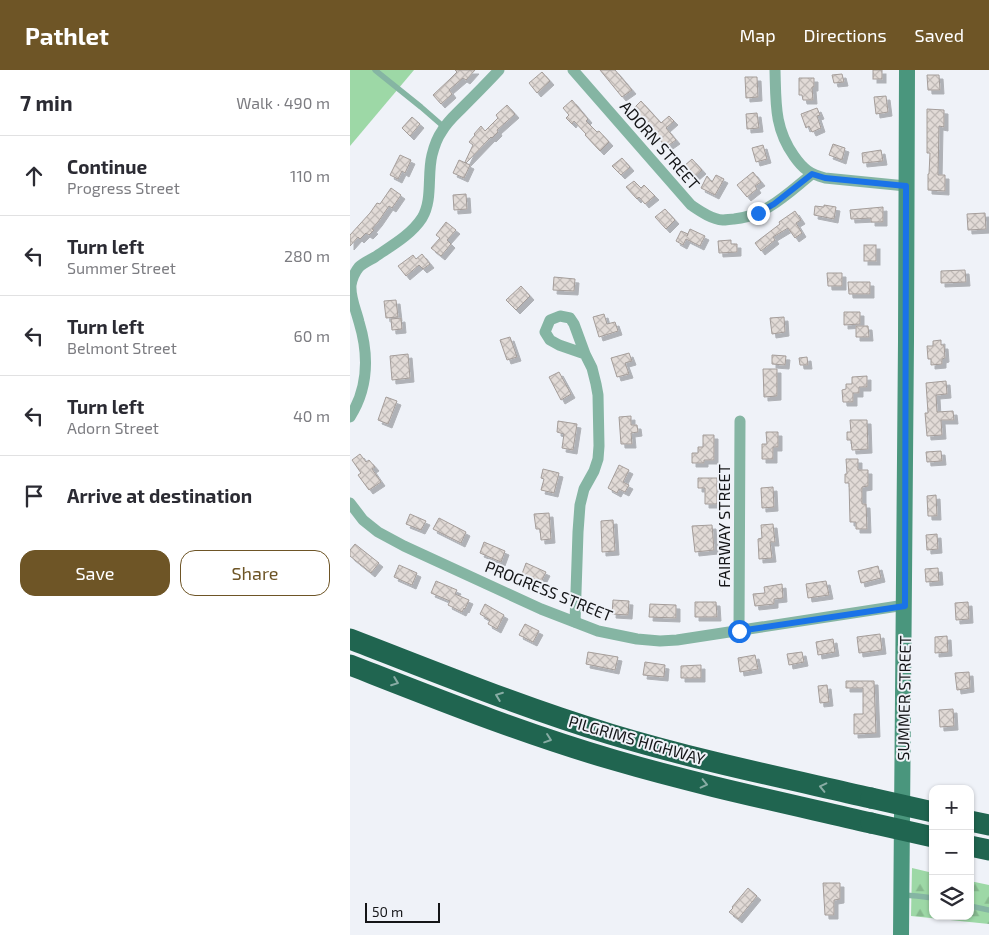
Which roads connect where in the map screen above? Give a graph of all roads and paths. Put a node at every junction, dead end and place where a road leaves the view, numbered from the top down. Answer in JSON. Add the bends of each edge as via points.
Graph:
{"nodes":[{"id":1,"x":375,"y":70,"type":"edge"},
{"id":2,"x":500,"y":70,"type":"edge"},
{"id":3,"x":573,"y":70,"type":"edge"},
{"id":4,"x":776,"y":70,"type":"edge"},
{"id":5,"x":907,"y":70,"type":"edge"},
{"id":6,"x":444,"y":127,"type":"junction"},
{"id":7,"x":812,"y":174,"type":"junction"},
{"id":8,"x":906,"y":186,"type":"junction"},
{"id":9,"x":585,"y":354,"type":"dead end"},
{"id":10,"x":350,"y":417,"type":"edge"},
{"id":11,"x":740,"y":421,"type":"dead end"},
{"id":12,"x":350,"y":503,"type":"edge"},
{"id":13,"x":905,"y":606,"type":"junction"},
{"id":14,"x":575,"y":622,"type":"junction"},
{"id":15,"x":739,"y":631,"type":"junction"},
{"id":16,"x":350,"y":639,"type":"edge"},
{"id":17,"x":350,"y":665,"type":"edge"},
{"id":18,"x":929,"y":811,"type":"edge"},
{"id":19,"x":974,"y":822,"type":"edge"},
{"id":20,"x":989,"y":825,"type":"edge"},
{"id":21,"x":929,"y":836,"type":"edge"},
{"id":22,"x":974,"y":847,"type":"edge"},
{"id":23,"x":989,"y":850,"type":"edge"},
{"id":24,"x":901,"y":895,"type":"junction"},
{"id":25,"x":929,"y":898,"type":"edge"},
{"id":26,"x":974,"y":907,"type":"edge"},
{"id":27,"x":989,"y":910,"type":"edge"},
{"id":28,"x":901,"y":935,"type":"edge"}],
"edges":[{"from":1,"to":6,"type":"lane"},
{"from":2,"to":6,"type":"street"},
{"from":3,"to":7,"type":"street","name":"ADORN STREET","via":[[691,205],[706,215],[723,220],[758,213]]},
{"from":4,"to":7,"type":"street","via":[[776,105],[782,136],[797,161]]},
{"from":5,"to":8,"type":"street","name":"SUMMER STREET"},
{"from":6,"to":10,"type":"street","via":[[432,155],[427,205],[421,219],[401,240],[359,268],[353,277],[351,292],[365,348],[366,370],[363,389]]},
{"from":7,"to":8,"type":"street"},
{"from":8,"to":13,"type":"street","name":"SUMMER STREET"},
{"from":9,"to":14,"type":"street","via":[[598,395],[599,446],[598,459],[580,505]]},
{"from":11,"to":15,"type":"street","name":"FAIRWAY STREET"},
{"from":12,"to":14,"type":"street","name":"PROGRESS STREET","via":[[378,532],[404,546]]},
{"from":13,"to":15,"type":"street","name":"PROGRESS STREET"},
{"from":13,"to":24,"type":"street","name":"SUMMER STREET"},
{"from":14,"to":15,"type":"street","name":"PROGRESS STREET","via":[[598,631],[660,641]]},
{"from":18,"to":16,"type":"highway","name":"PILGRIMS HIGHWAY","one_way":true,"bridge":true,"via":[[698,758],[603,732]]},
{"from":17,"to":21,"type":"highway","name":"PILGRIMS HIGHWAY","one_way":true,"bridge":true,"via":[[501,723],[596,755],[701,784]]},
{"from":19,"to":20,"type":"highway"},
{"from":22,"to":23,"type":"highway"},
{"from":24,"to":25,"type":"lane"},
{"from":24,"to":28,"type":"street","name":"SUMMER STREET"},
{"from":26,"to":27,"type":"lane"}]}
